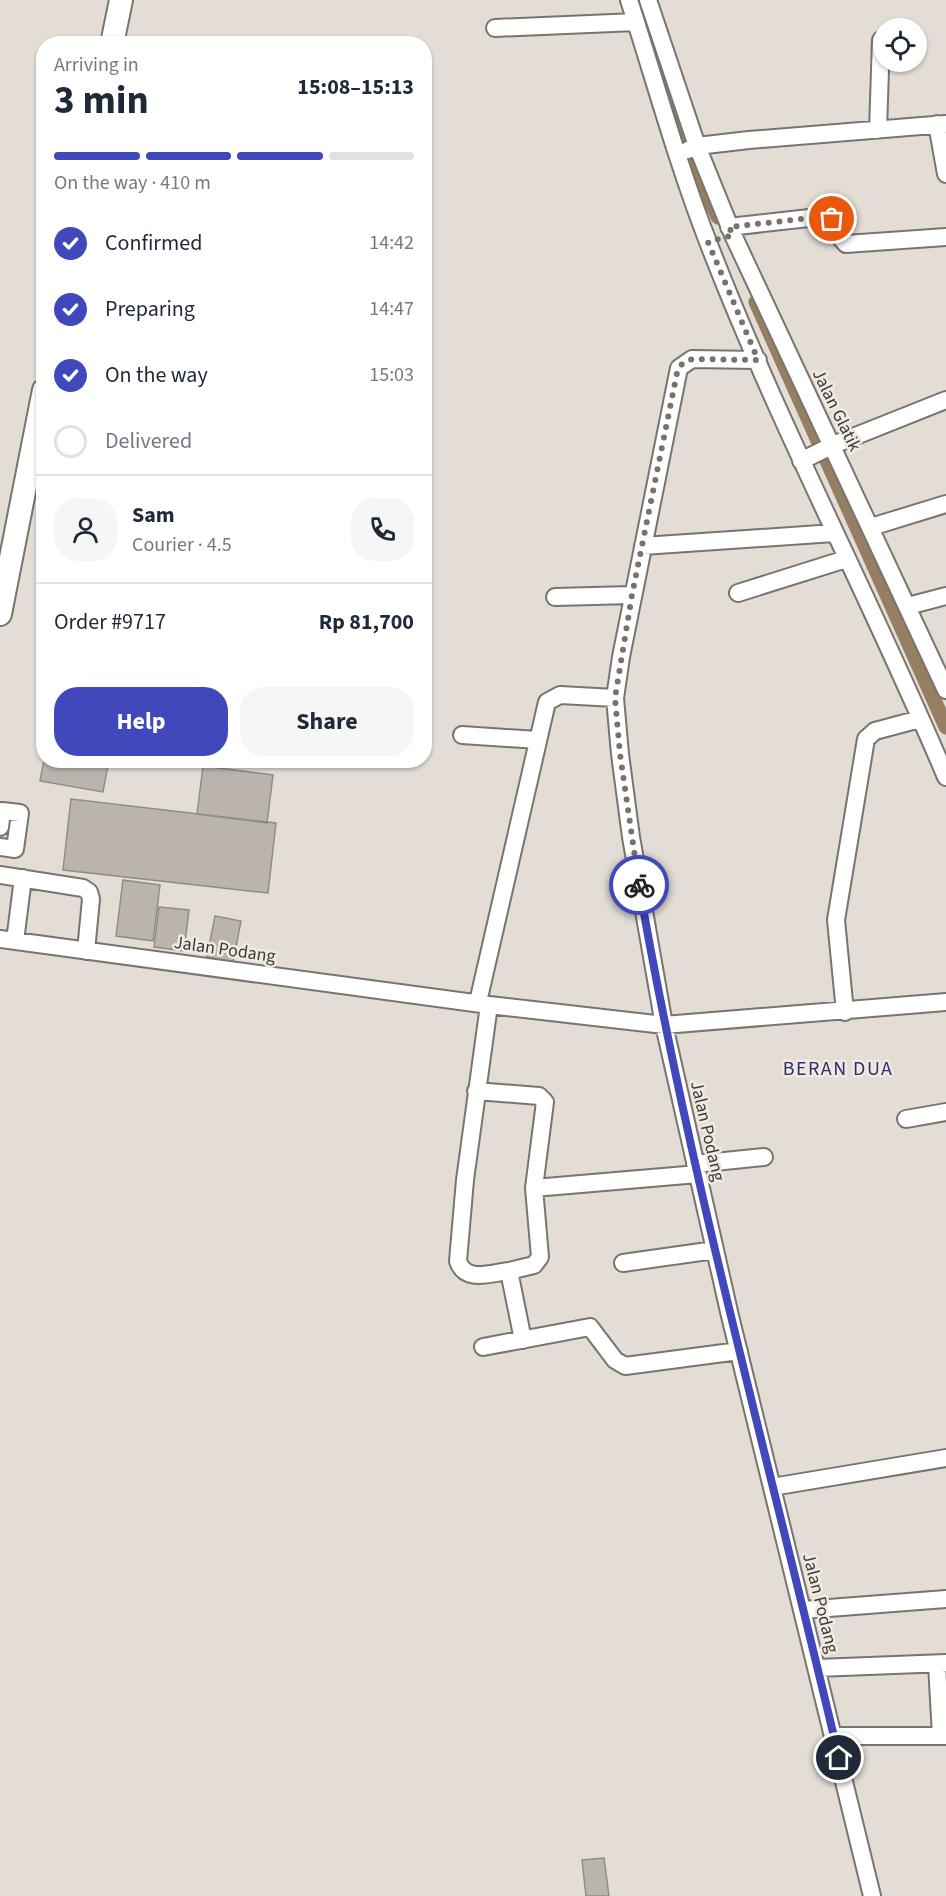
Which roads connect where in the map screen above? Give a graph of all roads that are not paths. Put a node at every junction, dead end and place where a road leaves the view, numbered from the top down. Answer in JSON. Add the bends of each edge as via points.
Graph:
{"nodes":[{"id":1,"x":121,"y":0,"type":"edge"},
{"id":2,"x":629,"y":0,"type":"edge"},
{"id":3,"x":648,"y":0,"type":"edge"},
{"id":4,"x":636,"y":22,"type":"junction"},
{"id":5,"x":495,"y":28,"type":"dead end"},
{"id":6,"x":114,"y":36,"type":"edge"},
{"id":7,"x":880,"y":72,"type":"edge"},
{"id":8,"x":942,"y":124,"type":"edge"},
{"id":9,"x":878,"y":130,"type":"junction"},
{"id":10,"x":688,"y":150,"type":"junction"},
{"id":11,"x":946,"y":174,"type":"edge"},
{"id":12,"x":723,"y":236,"type":"junction"},
{"id":13,"x":946,"y":237,"type":"edge"},
{"id":14,"x":764,"y":335,"type":"junction"},
{"id":15,"x":758,"y":360,"type":"junction"},
{"id":16,"x":946,"y":400,"type":"edge"},
{"id":17,"x":36,"y":431,"type":"edge"},
{"id":18,"x":818,"y":452,"type":"junction"},
{"id":19,"x":946,"y":504,"type":"edge"},
{"id":20,"x":871,"y":527,"type":"junction"},
{"id":21,"x":834,"y":533,"type":"junction"},
{"id":22,"x":643,"y":546,"type":"junction"},
{"id":23,"x":846,"y":559,"type":"junction"},
{"id":24,"x":738,"y":593,"type":"dead end"},
{"id":25,"x":632,"y":595,"type":"junction"},
{"id":26,"x":946,"y":596,"type":"edge"},
{"id":27,"x":555,"y":597,"type":"dead end"},
{"id":28,"x":908,"y":606,"type":"junction"},
{"id":29,"x":0,"y":614,"type":"edge"},
{"id":30,"x":940,"y":659,"type":"edge"},
{"id":31,"x":946,"y":690,"type":"edge"},
{"id":32,"x":615,"y":698,"type":"junction"},
{"id":33,"x":921,"y":719,"type":"junction"},
{"id":34,"x":462,"y":735,"type":"dead end"},
{"id":35,"x":538,"y":740,"type":"junction"},
{"id":36,"x":940,"y":741,"type":"edge"},
{"id":37,"x":946,"y":777,"type":"edge"},
{"id":38,"x":0,"y":827,"type":"edge"},
{"id":39,"x":0,"y":847,"type":"edge"},
{"id":40,"x":0,"y":875,"type":"edge"},
{"id":41,"x":23,"y":878,"type":"junction"},
{"id":42,"x":7,"y":940,"type":"edge"},
{"id":43,"x":86,"y":951,"type":"junction"},
{"id":44,"x":946,"y":1002,"type":"edge"},
{"id":45,"x":483,"y":1004,"type":"junction"},
{"id":46,"x":844,"y":1012,"type":"junction"},
{"id":47,"x":664,"y":1025,"type":"junction"},
{"id":48,"x":476,"y":1091,"type":"junction"},
{"id":49,"x":946,"y":1112,"type":"edge"},
{"id":50,"x":906,"y":1119,"type":"dead end"},
{"id":51,"x":764,"y":1157,"type":"dead end"},
{"id":52,"x":696,"y":1169,"type":"junction"},
{"id":53,"x":534,"y":1188,"type":"junction"},
{"id":54,"x":716,"y":1250,"type":"junction"},
{"id":55,"x":623,"y":1263,"type":"dead end"},
{"id":56,"x":509,"y":1271,"type":"junction"},
{"id":57,"x":523,"y":1340,"type":"junction"},
{"id":58,"x":483,"y":1347,"type":"dead end"},
{"id":59,"x":738,"y":1351,"type":"junction"},
{"id":60,"x":946,"y":1458,"type":"edge"},
{"id":61,"x":772,"y":1487,"type":"junction"},
{"id":62,"x":946,"y":1599,"type":"edge"},
{"id":63,"x":803,"y":1610,"type":"junction"},
{"id":64,"x":941,"y":1663,"type":"edge"},
{"id":65,"x":818,"y":1668,"type":"junction"},
{"id":66,"x":834,"y":1736,"type":"junction"},
{"id":67,"x":944,"y":1736,"type":"edge"},
{"id":68,"x":872,"y":1896,"type":"edge"}],
"edges":[{"from":1,"to":6,"type":"highway"},
{"from":2,"to":4,"type":"street"},
{"from":3,"to":10,"type":"street"},
{"from":4,"to":5,"type":"street"},
{"from":4,"to":10,"type":"street"},
{"from":7,"to":9,"type":"street"},
{"from":8,"to":9,"type":"street"},
{"from":8,"to":11,"type":"street"},
{"from":9,"to":10,"type":"street"},
{"from":10,"to":12,"type":"street"},
{"from":10,"to":12,"type":"street","name":"Jalan Glatik"},
{"from":12,"to":13,"type":"street","via":[[827,216],[846,244]]},
{"from":12,"to":14,"type":"street"},
{"from":12,"to":14,"type":"street","name":"Jalan Glatik"},
{"from":14,"to":15,"type":"street"},
{"from":14,"to":18,"type":"street","name":"Jalan Glatik"},
{"from":15,"to":18,"type":"street"},
{"from":15,"to":22,"type":"street","via":[[692,359],[679,368]]},
{"from":16,"to":18,"type":"street"},
{"from":17,"to":29,"type":"highway"},
{"from":18,"to":20,"type":"street","name":"Jalan Glatik"},
{"from":18,"to":21,"type":"street"},
{"from":19,"to":20,"type":"street"},
{"from":20,"to":28,"type":"street","name":"Jalan Glatik"},
{"from":21,"to":22,"type":"street"},
{"from":21,"to":23,"type":"street"},
{"from":22,"to":25,"type":"street"},
{"from":23,"to":24,"type":"street"},
{"from":23,"to":33,"type":"street"},
{"from":25,"to":27,"type":"street"},
{"from":25,"to":32,"type":"street"},
{"from":26,"to":28,"type":"street"},
{"from":28,"to":30,"type":"street","name":"Jalan Glatik"},
{"from":30,"to":31,"type":"street","name":"Jalan Glatik"},
{"from":32,"to":35,"type":"street","via":[[556,695],[547,702]]},
{"from":32,"to":47,"type":"street","via":[[631,837]]},
{"from":33,"to":36,"type":"street"},
{"from":33,"to":46,"type":"street","via":[[875,731],[866,739],[836,920]]},
{"from":34,"to":35,"type":"street"},
{"from":35,"to":45,"type":"street"},
{"from":36,"to":37,"type":"street"},
{"from":38,"to":39,"type":"street","via":[[2,811],[20,813],[15,849]]},
{"from":40,"to":41,"type":"street"},
{"from":41,"to":42,"type":"street"},
{"from":41,"to":43,"type":"street","via":[[89,892]]},
{"from":42,"to":43,"type":"street","name":"Jalan Podang"},
{"from":43,"to":45,"type":"street","name":"Jalan Podang"},
{"from":44,"to":46,"type":"street"},
{"from":45,"to":47,"type":"street","name":"Jalan Podang"},
{"from":45,"to":48,"type":"street"},
{"from":46,"to":47,"type":"street"},
{"from":47,"to":52,"type":"street","name":"Jalan Podang"},
{"from":48,"to":53,"type":"street","via":[[539,1096],[544,1102]]},
{"from":48,"to":56,"type":"street","via":[[458,1261],[461,1270],[469,1275]]},
{"from":49,"to":50,"type":"street"},
{"from":51,"to":52,"type":"street"},
{"from":52,"to":53,"type":"street"},
{"from":52,"to":54,"type":"street","name":"Jalan Podang"},
{"from":53,"to":56,"type":"street","via":[[540,1257],[534,1266]]},
{"from":54,"to":55,"type":"street"},
{"from":54,"to":59,"type":"street","name":"Jalan Podang"},
{"from":56,"to":57,"type":"street"},
{"from":57,"to":58,"type":"street"},
{"from":57,"to":59,"type":"street","via":[[590,1327],[615,1360],[626,1366]]},
{"from":59,"to":61,"type":"street","name":"Jalan Podang"},
{"from":60,"to":61,"type":"street"},
{"from":61,"to":63,"type":"street","name":"Jalan Podang"},
{"from":62,"to":63,"type":"street"},
{"from":63,"to":65,"type":"street","name":"Jalan Podang"},
{"from":64,"to":65,"type":"street"},
{"from":64,"to":67,"type":"street"},
{"from":65,"to":66,"type":"street","name":"Jalan Podang"},
{"from":66,"to":67,"type":"street"},
{"from":66,"to":68,"type":"street","name":"Jalan Podang"}]}
